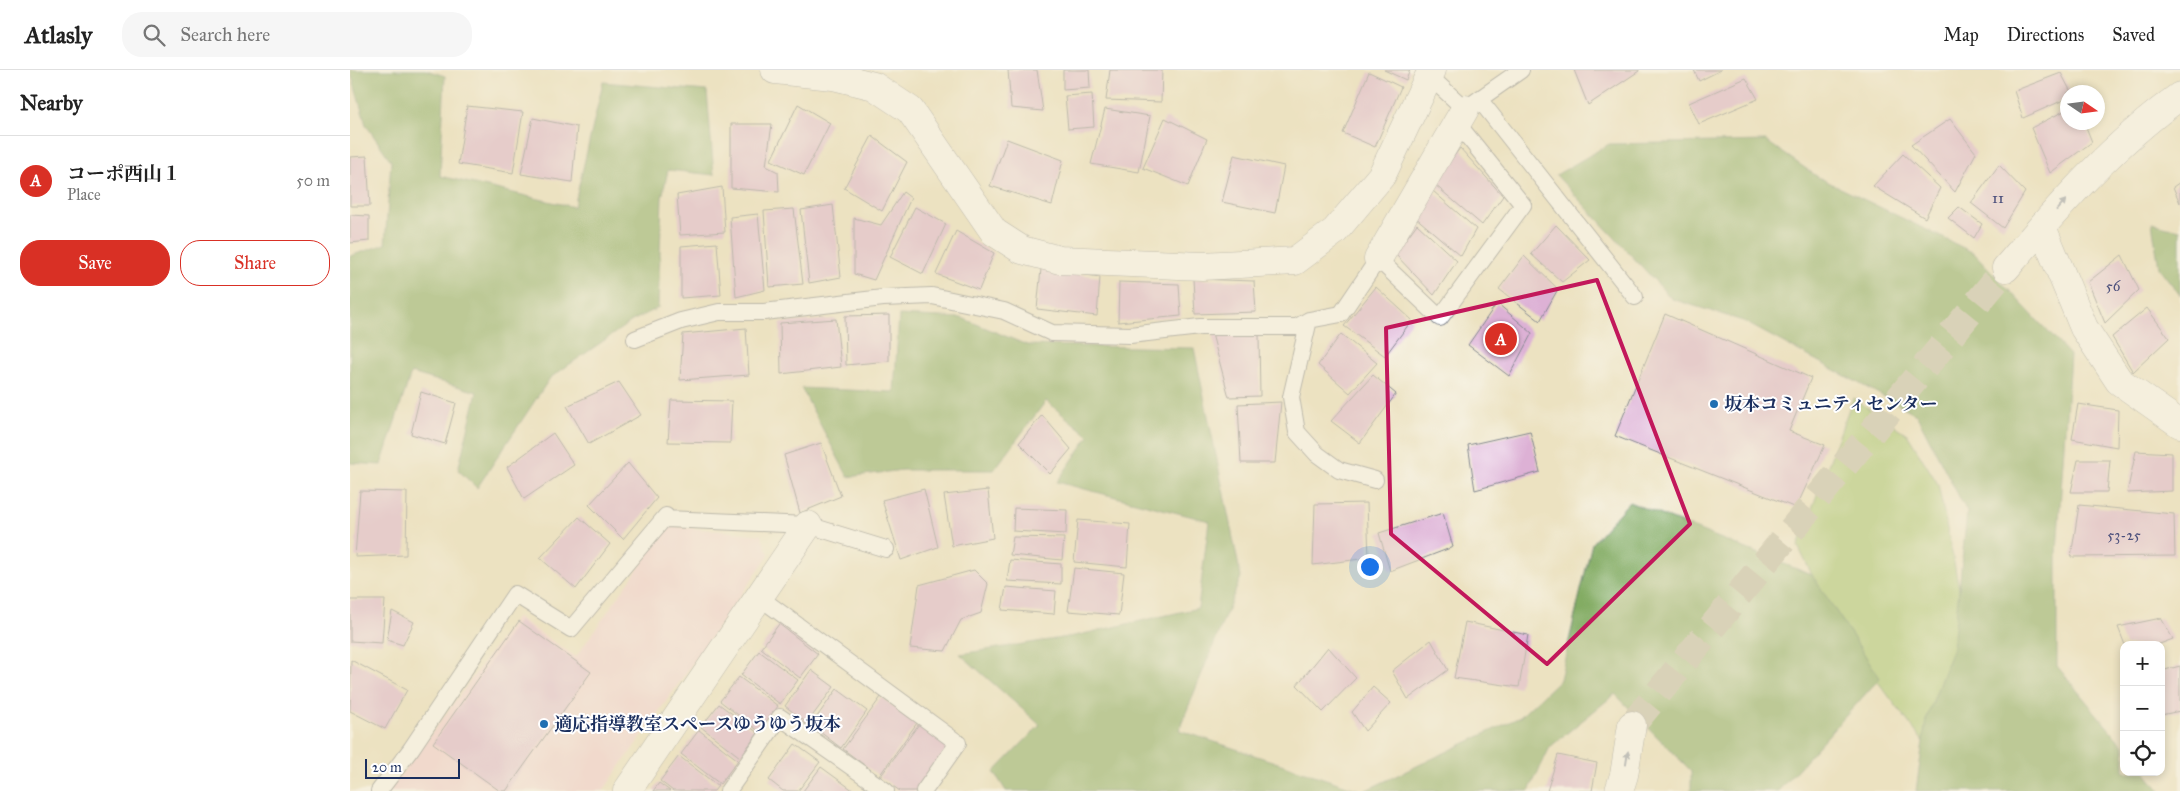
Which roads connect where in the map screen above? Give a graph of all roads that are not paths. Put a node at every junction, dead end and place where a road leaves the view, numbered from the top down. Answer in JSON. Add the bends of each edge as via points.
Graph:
{"nodes":[{"id":1,"x":775,"y":70,"type":"edge"},
{"id":2,"x":1521,"y":70,"type":"edge"},
{"id":3,"x":1431,"y":73,"type":"edge"},
{"id":4,"x":2180,"y":96,"type":"edge"},
{"id":5,"x":1467,"y":110,"type":"junction"},
{"id":6,"x":2042,"y":227,"type":"junction"},
{"id":7,"x":1378,"y":259,"type":"junction"},
{"id":8,"x":2006,"y":268,"type":"tunnel mouth"},
{"id":9,"x":1635,"y":297,"type":"dead end"},
{"id":10,"x":1309,"y":320,"type":"junction"},
{"id":11,"x":635,"y":339,"type":"dead end"},
{"id":12,"x":2180,"y":424,"type":"edge"},
{"id":13,"x":1375,"y":480,"type":"dead end"},
{"id":14,"x":808,"y":525,"type":"junction"},
{"id":15,"x":886,"y":549,"type":"dead end"},
{"id":16,"x":759,"y":597,"type":"junction"},
{"id":17,"x":1632,"y":725,"type":"tunnel mouth"},
{"id":18,"x":379,"y":791,"type":"edge"},
{"id":19,"x":627,"y":791,"type":"edge"},
{"id":20,"x":728,"y":791,"type":"edge"},
{"id":21,"x":886,"y":791,"type":"edge"},
{"id":22,"x":924,"y":791,"type":"edge"},
{"id":23,"x":1619,"y":791,"type":"edge"}],
"edges":[{"from":1,"to":3,"type":"street","via":[[833,76],[874,86],[910,110],[994,232],[1022,250],[1060,260],[1202,266],[1295,260],[1335,231],[1382,175]]},
{"from":2,"to":5,"type":"lane"},
{"from":3,"to":5,"type":"lane"},
{"from":6,"to":4,"type":"street","one_way":true,"via":[[2072,192],[2146,120]]},
{"from":5,"to":7,"type":"street"},
{"from":5,"to":7,"type":"lane","via":[[1523,205],[1440,318]]},
{"from":5,"to":9,"type":"lane"},
{"from":6,"to":8,"type":"street"},
{"from":6,"to":12,"type":"street","via":[[2084,328],[2119,381]]},
{"from":7,"to":10,"type":"lane","via":[[1341,314]]},
{"from":10,"to":11,"type":"lane","via":[[1297,327],[1200,328],[1130,335],[1052,333],[1004,311],[932,296],[883,298],[764,312],[719,312],[681,320]]},
{"from":10,"to":13,"type":"lane","via":[[1291,397],[1297,432],[1317,454],[1339,470]]},
{"from":14,"to":15,"type":"lane"},
{"from":14,"to":16,"type":"street"},
{"from":14,"to":18,"type":"lane","via":[[666,519],[666,516],[571,629],[515,594]]},
{"from":16,"to":19,"type":"street"},
{"from":16,"to":22,"type":"lane","via":[[958,743]]},
{"from":23,"to":17,"type":"street","one_way":true},
{"from":20,"to":21,"type":"lane","via":[[780,717]]}]}
